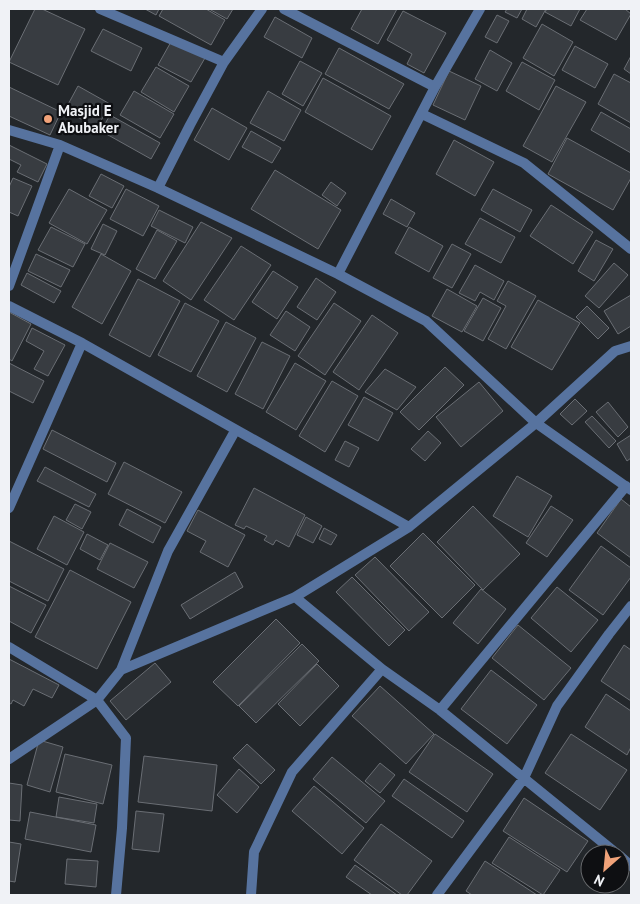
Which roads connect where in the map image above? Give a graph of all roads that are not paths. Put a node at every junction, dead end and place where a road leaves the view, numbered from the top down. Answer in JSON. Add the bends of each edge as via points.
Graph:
{"nodes":[{"id":1,"x":100,"y":9,"type":"edge"},
{"id":2,"x":262,"y":9,"type":"edge"},
{"id":3,"x":284,"y":9,"type":"edge"},
{"id":4,"x":480,"y":9,"type":"edge"},
{"id":5,"x":224,"y":62,"type":"junction"},
{"id":6,"x":435,"y":87,"type":"junction"},
{"id":7,"x":422,"y":114,"type":"junction"},
{"id":8,"x":9,"y":130,"type":"edge"},
{"id":9,"x":60,"y":145,"type":"junction"},
{"id":10,"x":158,"y":188,"type":"junction"},
{"id":11,"x":630,"y":246,"type":"edge"},
{"id":12,"x":338,"y":274,"type":"junction"},
{"id":13,"x":9,"y":286,"type":"edge"},
{"id":14,"x":9,"y":306,"type":"edge"},
{"id":15,"x":82,"y":343,"type":"junction"},
{"id":16,"x":631,"y":346,"type":"edge"},
{"id":17,"x":536,"y":423,"type":"junction"},
{"id":18,"x":235,"y":431,"type":"junction"},
{"id":19,"x":629,"y":488,"type":"edge"},
{"id":20,"x":9,"y":508,"type":"edge"},
{"id":21,"x":409,"y":527,"type":"junction"},
{"id":22,"x":295,"y":597,"type":"junction"},
{"id":23,"x":631,"y":606,"type":"edge"},
{"id":24,"x":9,"y":647,"type":"edge"},
{"id":25,"x":121,"y":670,"type":"junction"},
{"id":26,"x":382,"y":670,"type":"junction"},
{"id":27,"x":96,"y":700,"type":"junction"},
{"id":28,"x":440,"y":710,"type":"junction"},
{"id":29,"x":9,"y":758,"type":"edge"},
{"id":30,"x":524,"y":778,"type":"junction"},
{"id":31,"x":605,"y":844,"type":"edge"},
{"id":32,"x":116,"y":895,"type":"edge"},
{"id":33,"x":251,"y":895,"type":"edge"},
{"id":34,"x":437,"y":895,"type":"edge"}],
"edges":[{"from":1,"to":5,"type":"street"},
{"from":2,"to":5,"type":"street"},
{"from":3,"to":6,"type":"street"},
{"from":4,"to":6,"type":"street"},
{"from":5,"to":10,"type":"street"},
{"from":6,"to":7,"type":"street"},
{"from":7,"to":11,"type":"street","via":[[524,163]]},
{"from":7,"to":12,"type":"street"},
{"from":8,"to":9,"type":"street"},
{"from":9,"to":10,"type":"street"},
{"from":9,"to":13,"type":"street"},
{"from":10,"to":12,"type":"street"},
{"from":12,"to":17,"type":"street","via":[[426,321]]},
{"from":14,"to":15,"type":"street"},
{"from":15,"to":18,"type":"street"},
{"from":15,"to":20,"type":"street"},
{"from":16,"to":17,"type":"street","via":[[615,351]]},
{"from":17,"to":19,"type":"street"},
{"from":17,"to":21,"type":"street"},
{"from":18,"to":21,"type":"street"},
{"from":18,"to":25,"type":"street","via":[[168,551]]},
{"from":19,"to":28,"type":"street"},
{"from":21,"to":22,"type":"street"},
{"from":22,"to":25,"type":"street"},
{"from":22,"to":26,"type":"street"},
{"from":23,"to":30,"type":"street","via":[[557,706]]},
{"from":24,"to":27,"type":"street"},
{"from":25,"to":27,"type":"street"},
{"from":26,"to":28,"type":"street"},
{"from":26,"to":33,"type":"street","via":[[292,772],[254,852]]},
{"from":27,"to":29,"type":"street"},
{"from":27,"to":32,"type":"street","via":[[126,738]]},
{"from":28,"to":30,"type":"street"},
{"from":30,"to":31,"type":"street"},
{"from":30,"to":34,"type":"street"}]}
